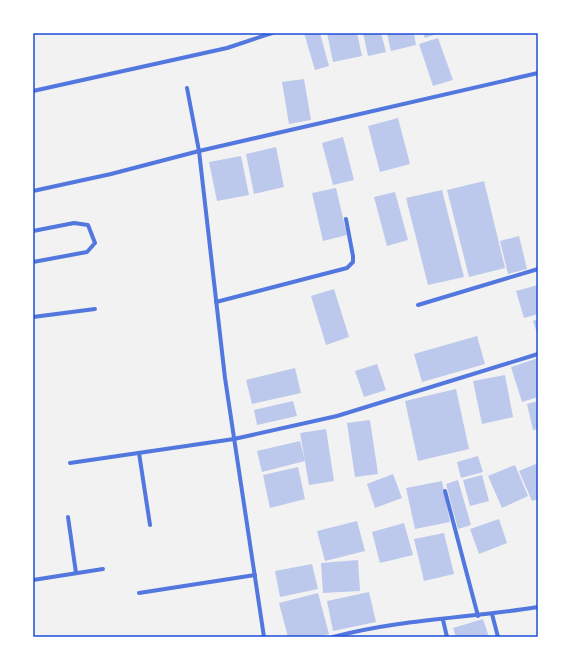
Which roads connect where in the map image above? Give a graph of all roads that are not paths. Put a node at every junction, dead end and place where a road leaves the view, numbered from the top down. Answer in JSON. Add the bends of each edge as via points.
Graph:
{"nodes":[{"id":1,"x":272,"y":33,"type":"edge"},
{"id":2,"x":538,"y":73,"type":"edge"},
{"id":3,"x":187,"y":88,"type":"dead end"},
{"id":4,"x":33,"y":91,"type":"edge"},
{"id":5,"x":199,"y":151,"type":"junction"},
{"id":6,"x":33,"y":191,"type":"edge"},
{"id":7,"x":346,"y":219,"type":"dead end"},
{"id":8,"x":33,"y":231,"type":"edge"},
{"id":9,"x":33,"y":262,"type":"edge"},
{"id":10,"x":538,"y":269,"type":"edge"},
{"id":11,"x":216,"y":302,"type":"junction"},
{"id":12,"x":418,"y":305,"type":"dead end"},
{"id":13,"x":95,"y":309,"type":"dead end"},
{"id":14,"x":33,"y":317,"type":"edge"},
{"id":15,"x":538,"y":354,"type":"edge"},
{"id":16,"x":234,"y":439,"type":"junction"},
{"id":17,"x":139,"y":453,"type":"junction"},
{"id":18,"x":70,"y":463,"type":"dead end"},
{"id":19,"x":445,"y":491,"type":"dead end"},
{"id":20,"x":68,"y":517,"type":"dead end"},
{"id":21,"x":150,"y":525,"type":"dead end"},
{"id":22,"x":103,"y":569,"type":"dead end"},
{"id":23,"x":76,"y":573,"type":"junction"},
{"id":24,"x":255,"y":575,"type":"junction"},
{"id":25,"x":33,"y":580,"type":"edge"},
{"id":26,"x":139,"y":593,"type":"dead end"},
{"id":27,"x":538,"y":607,"type":"edge"},
{"id":28,"x":492,"y":614,"type":"junction"},
{"id":29,"x":478,"y":616,"type":"junction"},
{"id":30,"x":443,"y":620,"type":"junction"},
{"id":31,"x":264,"y":637,"type":"edge"},
{"id":32,"x":333,"y":637,"type":"edge"},
{"id":33,"x":448,"y":637,"type":"edge"},
{"id":34,"x":498,"y":637,"type":"edge"}],
"edges":[{"from":1,"to":4,"type":"street","via":[[227,48]]},
{"from":2,"to":5,"type":"street"},
{"from":3,"to":5,"type":"street"},
{"from":5,"to":6,"type":"street"},
{"from":5,"to":11,"type":"street"},
{"from":7,"to":11,"type":"street","via":[[353,256],[347,268]]},
{"from":8,"to":9,"type":"street","via":[[80,223],[88,225],[95,243],[87,252]]},
{"from":10,"to":12,"type":"street"},
{"from":11,"to":16,"type":"street"},
{"from":13,"to":14,"type":"street"},
{"from":15,"to":16,"type":"street","via":[[337,416]]},
{"from":16,"to":17,"type":"street"},
{"from":16,"to":24,"type":"street"},
{"from":17,"to":18,"type":"street"},
{"from":17,"to":21,"type":"street"},
{"from":19,"to":29,"type":"street"},
{"from":20,"to":23,"type":"street"},
{"from":22,"to":23,"type":"street"},
{"from":23,"to":25,"type":"street"},
{"from":24,"to":26,"type":"street"},
{"from":24,"to":31,"type":"street"},
{"from":27,"to":28,"type":"street"},
{"from":28,"to":29,"type":"street"},
{"from":28,"to":34,"type":"street"},
{"from":29,"to":30,"type":"street"},
{"from":30,"to":32,"type":"street","via":[[365,628]]},
{"from":30,"to":33,"type":"street"}]}
